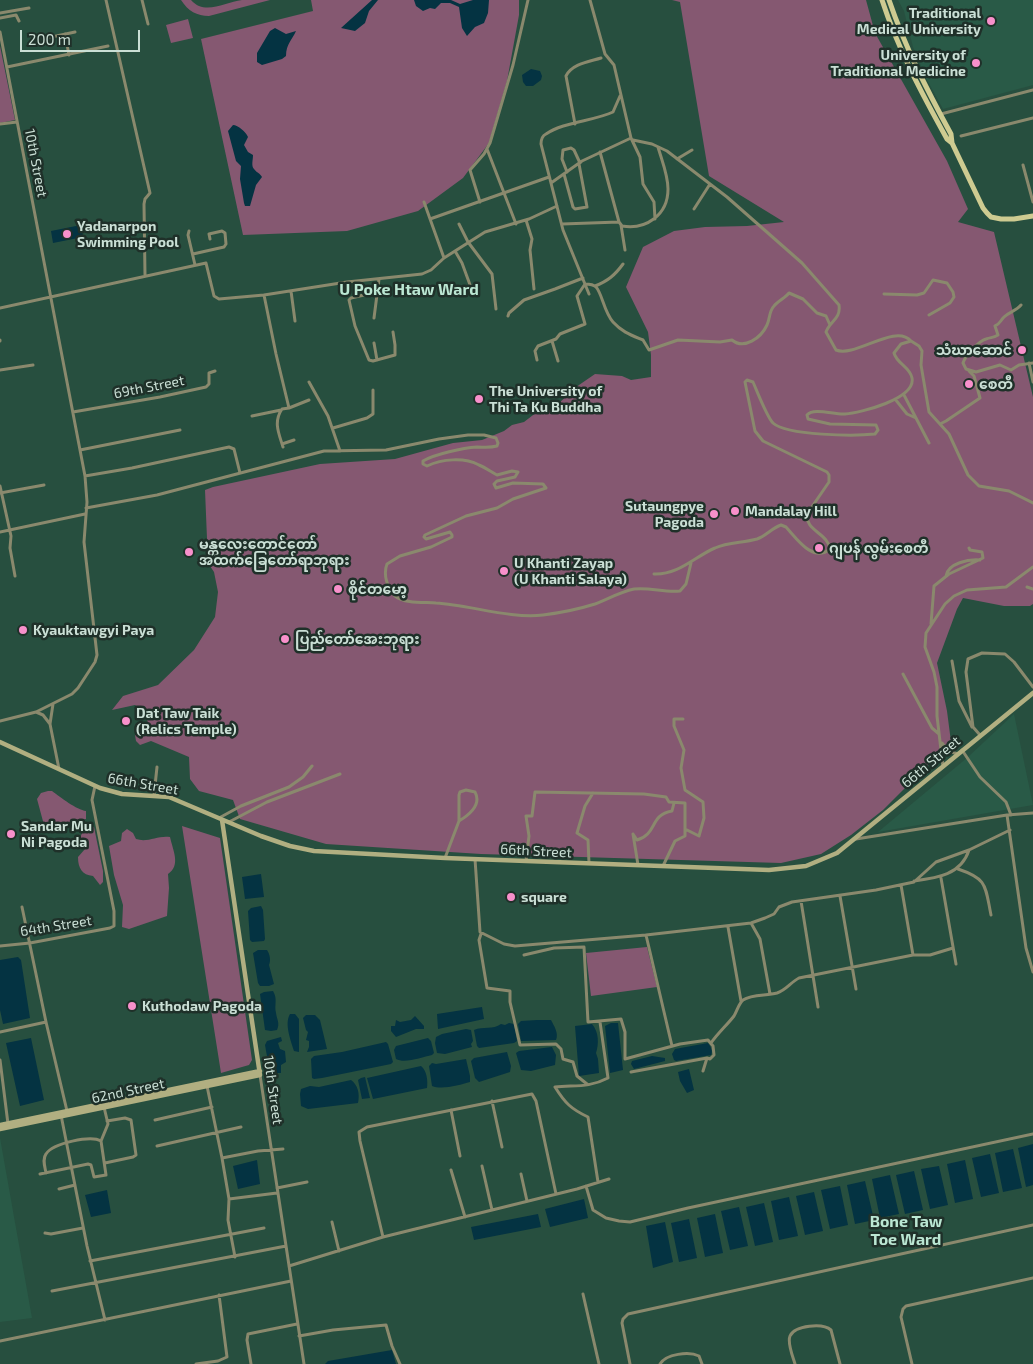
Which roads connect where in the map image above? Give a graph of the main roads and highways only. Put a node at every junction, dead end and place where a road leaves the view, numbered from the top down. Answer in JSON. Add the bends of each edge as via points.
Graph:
{"nodes":[{"id":1,"x":882,"y":0,"type":"edge"},
{"id":2,"x":888,"y":0,"type":"edge"},
{"id":3,"x":952,"y":143,"type":"junction"},
{"id":4,"x":1033,"y":216,"type":"edge"},
{"id":5,"x":1033,"y":693,"type":"edge"},
{"id":6,"x":0,"y":742,"type":"edge"},
{"id":7,"x":220,"y":819,"type":"junction"},
{"id":8,"x":260,"y":1073,"type":"joint"},
{"id":9,"x":225,"y":1080,"type":"junction"},
{"id":10,"x":148,"y":1096,"type":"junction"},
{"id":11,"x":104,"y":1106,"type":"junction"},
{"id":12,"x":61,"y":1114,"type":"junction"},
{"id":13,"x":0,"y":1125,"type":"edge"},
{"id":14,"x":8,"y":1125,"type":"junction"},
{"id":15,"x":0,"y":1130,"type":"edge"}],
"edges":[{"from":1,"to":3,"type":"main road","via":[[918,87]]},
{"from":2,"to":3,"type":"main road","via":[[907,50],[951,134]]},
{"from":3,"to":4,"type":"main road","via":[[987,213],[1001,219]]},
{"from":5,"to":7,"type":"main road","name":"66th Street","via":[[855,839],[831,856],[796,868],[662,868],[355,854],[303,849]]},
{"from":6,"to":7,"type":"main road","name":"66th Street","via":[[95,786],[122,794],[173,799]]},
{"from":7,"to":8,"type":"main road","name":"10th Street"},
{"from":8,"to":9,"type":"main road","name":"62nd Street"},
{"from":9,"to":10,"type":"main road","name":"62nd Street"},
{"from":9,"to":10,"type":"main road","name":"62nd Street"},
{"from":10,"to":11,"type":"main road","name":"62nd Street"},
{"from":11,"to":12,"type":"main road","name":"62nd Street"},
{"from":11,"to":12,"type":"main road","name":"62nd Street"},
{"from":12,"to":14,"type":"main road","name":"62nd Street"},
{"from":13,"to":14,"type":"main road","name":"62nd Street"},
{"from":14,"to":15,"type":"main road","name":"62nd Street"}]}
